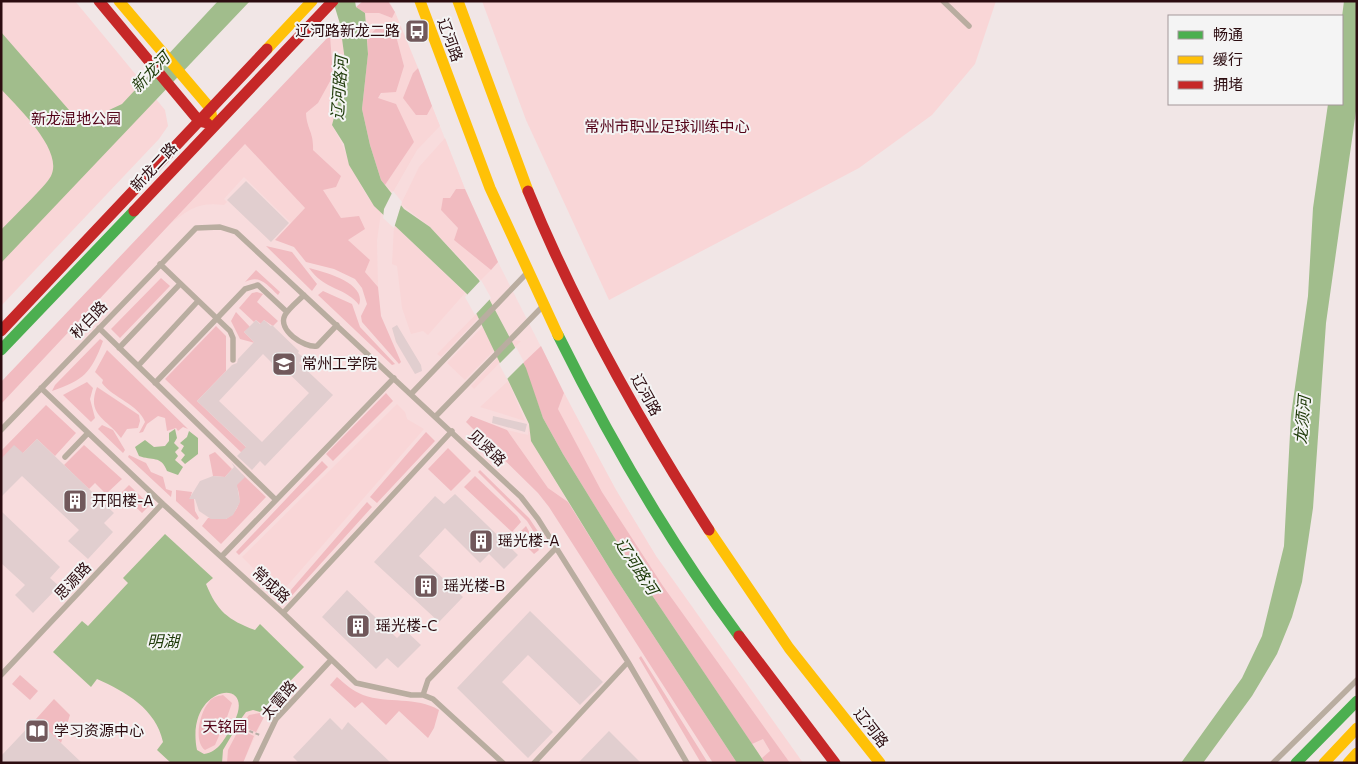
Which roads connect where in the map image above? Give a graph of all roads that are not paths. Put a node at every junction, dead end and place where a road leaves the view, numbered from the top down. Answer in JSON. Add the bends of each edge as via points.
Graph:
{"nodes":[{"id":1,"x":99,"y":1,"type":"edge"},
{"id":2,"x":119,"y":1,"type":"edge"},
{"id":3,"x":312,"y":1,"type":"edge"},
{"id":4,"x":420,"y":1,"type":"edge"},
{"id":5,"x":458,"y":1,"type":"edge"},
{"id":6,"x":943,"y":1,"type":"edge"},
{"id":7,"x":331,"y":3,"type":"edge"},
{"id":8,"x":969,"y":26,"type":"dead end"},
{"id":9,"x":210,"y":108,"type":"junction"},
{"id":10,"x":199,"y":122,"type":"junction"},
{"id":11,"x":213,"y":125,"type":"junction"},
{"id":12,"x":196,"y":228,"type":"joint"},
{"id":13,"x":160,"y":264,"type":"junction"},
{"id":14,"x":528,"y":273,"type":"junction"},
{"id":15,"x":180,"y":284,"type":"junction"},
{"id":16,"x":304,"y":295,"type":"junction"},
{"id":17,"x":198,"y":301,"type":"junction"},
{"id":18,"x":543,"y":305,"type":"junction"},
{"id":19,"x":287,"y":312,"type":"junction"},
{"id":20,"x":217,"y":318,"type":"junction"},
{"id":21,"x":337,"y":326,"type":"junction"},
{"id":22,"x":99,"y":328,"type":"junction"},
{"id":23,"x":1,"y":331,"type":"edge"},
{"id":24,"x":119,"y":348,"type":"junction"},
{"id":25,"x":1,"y":350,"type":"edge"},
{"id":26,"x":233,"y":360,"type":"dead end"},
{"id":27,"x":138,"y":366,"type":"junction"},
{"id":28,"x":394,"y":378,"type":"junction"},
{"id":29,"x":155,"y":383,"type":"junction"},
{"id":30,"x":41,"y":388,"type":"junction"},
{"id":31,"x":412,"y":393,"type":"junction"},
{"id":32,"x":436,"y":416,"type":"junction"},
{"id":33,"x":1,"y":430,"type":"edge"},
{"id":34,"x":452,"y":431,"type":"junction"},
{"id":35,"x":88,"y":433,"type":"junction"},
{"id":36,"x":65,"y":457,"type":"dead end"},
{"id":37,"x":276,"y":500,"type":"junction"},
{"id":38,"x":162,"y":504,"type":"junction"},
{"id":39,"x":556,"y":548,"type":"junction"},
{"id":40,"x":222,"y":556,"type":"junction"},
{"id":41,"x":283,"y":613,"type":"junction"},
{"id":42,"x":331,"y":660,"type":"junction"},
{"id":43,"x":628,"y":662,"type":"junction"},
{"id":44,"x":1,"y":675,"type":"edge"},
{"id":45,"x":1357,"y":680,"type":"edge"},
{"id":46,"x":423,"y":695,"type":"junction"},
{"id":47,"x":1357,"y":701,"type":"edge"},
{"id":48,"x":1357,"y":728,"type":"edge"},
{"id":49,"x":1357,"y":753,"type":"edge"},
{"id":50,"x":255,"y":763,"type":"edge"},
{"id":51,"x":503,"y":763,"type":"edge"},
{"id":52,"x":534,"y":763,"type":"edge"},
{"id":53,"x":687,"y":763,"type":"edge"},
{"id":54,"x":835,"y":763,"type":"edge"},
{"id":55,"x":880,"y":763,"type":"edge"},
{"id":56,"x":1273,"y":763,"type":"edge"},
{"id":57,"x":1296,"y":763,"type":"edge"},
{"id":58,"x":1324,"y":763,"type":"edge"},
{"id":59,"x":1348,"y":763,"type":"edge"}],
"edges":[{"from":1,"to":10,"type":"main road"},
{"from":2,"to":9,"type":"main road"},
{"from":3,"to":9,"type":"main road","name":"新龙二路"},
{"from":4,"to":14,"type":"main road","name":"辽河路","via":[[465,127]]},
{"from":5,"to":55,"type":"main road","name":"辽河路","via":[[532,200],[628,397],[698,515],[778,633]]},
{"from":6,"to":8,"type":"lane"},
{"from":7,"to":11,"type":"main road","name":"新龙二路"},
{"from":9,"to":10,"type":"main road","name":"新龙二路"},
{"from":9,"to":11,"type":"main road"},
{"from":10,"to":11,"type":"main road"},
{"from":10,"to":23,"type":"main road","name":"新龙二路"},
{"from":11,"to":25,"type":"main road","name":"新龙二路"},
{"from":12,"to":13,"type":"lane","name":"秋白路"},
{"from":12,"to":16,"type":"lane","name":"见贤路","via":[[220,227],[236,232]]},
{"from":13,"to":15,"type":"lane"},
{"from":13,"to":22,"type":"lane","name":"秋白路"},
{"from":14,"to":18,"type":"main road","name":"辽河路"},
{"from":14,"to":31,"type":"lane"},
{"from":15,"to":17,"type":"lane"},
{"from":15,"to":24,"type":"lane"},
{"from":16,"to":19,"type":"lane"},
{"from":16,"to":21,"type":"lane","name":"见贤路"},
{"from":17,"to":20,"type":"lane"},
{"from":17,"to":27,"type":"lane"},
{"from":18,"to":32,"type":"lane"},
{"from":18,"to":54,"type":"main road","name":"辽河路","via":[[599,414],[671,538],[753,656]]},
{"from":19,"to":20,"type":"lane","via":[[258,285],[251,285]]},
{"from":19,"to":21,"type":"lane","via":[[283,321],[286,328],[303,345],[316,346]]},
{"from":20,"to":26,"type":"lane","via":[[233,338]]},
{"from":20,"to":29,"type":"lane"},
{"from":21,"to":28,"type":"lane","name":"见贤路"},
{"from":22,"to":24,"type":"lane"},
{"from":22,"to":30,"type":"lane","name":"秋白路"},
{"from":24,"to":27,"type":"lane"},
{"from":27,"to":29,"type":"lane"},
{"from":28,"to":31,"type":"lane","name":"见贤路"},
{"from":28,"to":37,"type":"lane"},
{"from":29,"to":37,"type":"lane"},
{"from":30,"to":33,"type":"lane","name":"秋白路"},
{"from":30,"to":35,"type":"lane","name":"常成路"},
{"from":31,"to":32,"type":"lane","name":"见贤路"},
{"from":32,"to":34,"type":"lane","name":"见贤路"},
{"from":34,"to":39,"type":"lane","name":"见贤路","via":[[521,497]]},
{"from":34,"to":41,"type":"lane"},
{"from":35,"to":36,"type":"lane"},
{"from":35,"to":38,"type":"lane","name":"常成路"},
{"from":37,"to":40,"type":"lane"},
{"from":38,"to":40,"type":"lane","name":"常成路"},
{"from":38,"to":44,"type":"lane","name":"思源路"},
{"from":39,"to":43,"type":"lane","name":"见贤路"},
{"from":39,"to":46,"type":"lane","via":[[428,680]]},
{"from":40,"to":41,"type":"lane","name":"常成路"},
{"from":41,"to":42,"type":"lane","name":"常成路"},
{"from":42,"to":46,"type":"lane","name":"常成路","via":[[356,683]]},
{"from":42,"to":50,"type":"lane","name":"太雷路","via":[[276,719]]},
{"from":43,"to":52,"type":"lane"},
{"from":43,"to":53,"type":"lane","name":"见贤路"},
{"from":45,"to":56,"type":"lane"},
{"from":46,"to":51,"type":"lane","name":"常成路","via":[[433,699]]},
{"from":47,"to":57,"type":"main road"},
{"from":48,"to":58,"type":"main road"},
{"from":49,"to":59,"type":"main road"}]}
